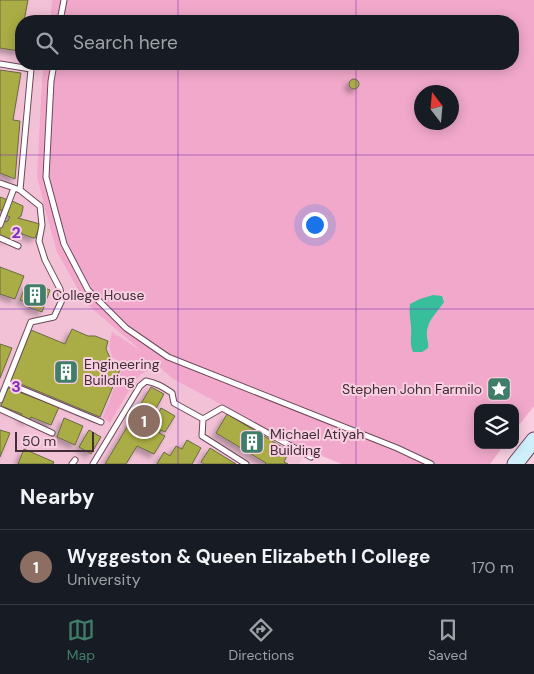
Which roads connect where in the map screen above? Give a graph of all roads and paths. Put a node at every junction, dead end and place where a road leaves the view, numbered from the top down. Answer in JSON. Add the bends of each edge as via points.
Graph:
{"nodes":[{"id":1,"x":64,"y":0,"type":"edge"},
{"id":2,"x":61,"y":15,"type":"edge"},
{"id":3,"x":0,"y":64,"type":"edge"},
{"id":4,"x":15,"y":66,"type":"edge"},
{"id":5,"x":31,"y":70,"type":"edge"},
{"id":6,"x":53,"y":70,"type":"edge"},
{"id":7,"x":0,"y":183,"type":"edge"},
{"id":8,"x":17,"y":189,"type":"junction"},
{"id":9,"x":0,"y":225,"type":"edge"},
{"id":10,"x":0,"y":238,"type":"edge"},
{"id":11,"x":18,"y":246,"type":"dead end"},
{"id":12,"x":7,"y":383,"type":"junction"},
{"id":13,"x":0,"y":400,"type":"edge"},
{"id":14,"x":0,"y":409,"type":"edge"},
{"id":15,"x":203,"y":419,"type":"junction"},
{"id":16,"x":101,"y":422,"type":"dead end"},
{"id":17,"x":52,"y":433,"type":"dead end"},
{"id":18,"x":534,"y":440,"type":"edge"},
{"id":19,"x":311,"y":457,"type":"dead end"},
{"id":20,"x":93,"y":464,"type":"edge"},
{"id":21,"x":246,"y":464,"type":"edge"},
{"id":22,"x":431,"y":464,"type":"edge"},
{"id":23,"x":515,"y":464,"type":"edge"}],
"edges":[{"from":1,"to":2,"type":"lane"},
{"from":3,"to":4,"type":"lane"},
{"from":5,"to":8,"type":"lane"},
{"from":6,"to":22,"type":"lane","via":[[46,177],[64,244],[88,290],[126,328],[168,357]]},
{"from":7,"to":8,"type":"lane"},
{"from":8,"to":9,"type":"lane"},
{"from":8,"to":12,"type":"lane","via":[[40,206],[42,225],[39,241],[62,300],[54,317],[31,322]]},
{"from":10,"to":11,"type":"lane"},
{"from":12,"to":13,"type":"lane"},
{"from":12,"to":16,"type":"lane"},
{"from":14,"to":17,"type":"lane"},
{"from":15,"to":19,"type":"lane","via":[[222,408]]},
{"from":15,"to":20,"type":"lane","via":[[174,403],[172,394],[166,389],[146,381]]},
{"from":15,"to":21,"type":"lane","via":[[202,436]]},
{"from":18,"to":23,"type":"main road"}]}
